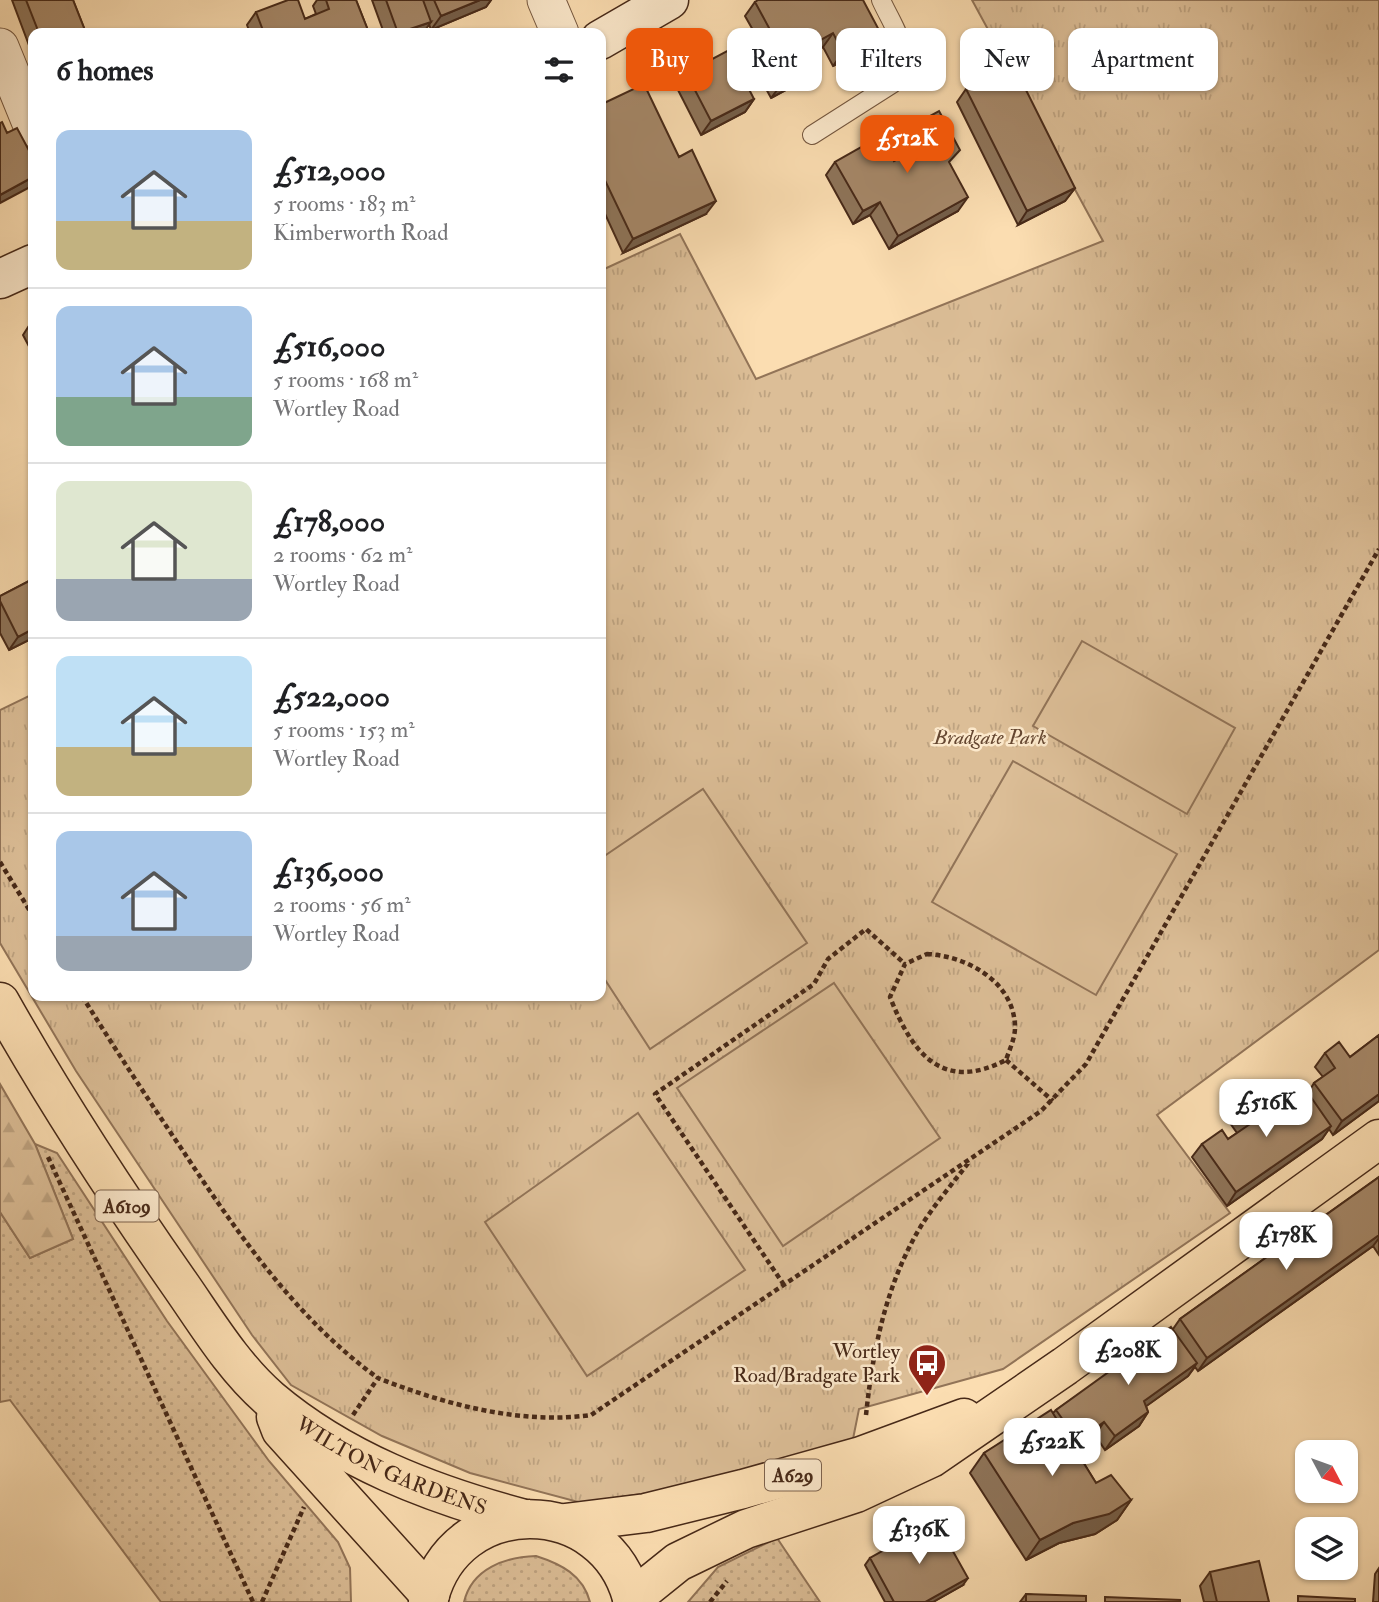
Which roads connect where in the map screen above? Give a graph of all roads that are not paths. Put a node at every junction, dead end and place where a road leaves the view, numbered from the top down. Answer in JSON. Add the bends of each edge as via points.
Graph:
{"nodes":[{"id":1,"x":546,"y":0,"type":"edge"},
{"id":2,"x":669,"y":0,"type":"edge"},
{"id":3,"x":881,"y":0,"type":"edge"},
{"id":4,"x":558,"y":28,"type":"edge"},
{"id":5,"x":606,"y":37,"type":"edge"},
{"id":6,"x":0,"y":47,"type":"edge"},
{"id":7,"x":28,"y":117,"type":"edge"},
{"id":8,"x":812,"y":135,"type":"dead end"},
{"id":9,"x":28,"y":266,"type":"edge"},
{"id":10,"x":0,"y":279,"type":"edge"},
{"id":11,"x":0,"y":1002,"type":"edge"},
{"id":12,"x":1379,"y":1139,"type":"edge"},
{"id":13,"x":270,"y":1398,"type":"junction"},
{"id":14,"x":1015,"y":1399,"type":"junction"},
{"id":15,"x":521,"y":1518,"type":"junction"},
{"id":16,"x":565,"y":1523,"type":"junction"},
{"id":17,"x":429,"y":1598,"type":"edge"},
{"id":18,"x":632,"y":1600,"type":"edge"}],
"edges":[{"from":1,"to":4,"type":"street"},
{"from":2,"to":5,"type":"street"},
{"from":3,"to":8,"type":"lane","via":[[905,59],[903,72],[892,84]]},
{"from":6,"to":7,"type":"street"},
{"from":9,"to":10,"type":"street"},
{"from":11,"to":13,"type":"main road","name":"WILTON GARDENS","number":"A6109","via":[[150,1241],[230,1356]]},
{"from":12,"to":14,"type":"main road","number":"A629"},
{"from":13,"to":15,"type":"main road","name":"WILTON GARDENS","number":"A6109","via":[[380,1470],[454,1501]]},
{"from":13,"to":17,"type":"main road","name":"WILTON GARDENS","number":"A6109","via":[[281,1430]]},
{"from":14,"to":16,"type":"main road","number":"A629","via":[[861,1456],[646,1514]]},
{"from":14,"to":18,"type":"main road","number":"A629","via":[[931,1458],[856,1493],[746,1529],[678,1562]]},
{"from":15,"to":16,"type":"main road","number":"A629"},
{"from":15,"to":17,"type":"main road","number":"A629","via":[[496,1523],[454,1551],[439,1571]]},
{"from":16,"to":18,"type":"main road","number":"A629","via":[[595,1540],[619,1566]]}]}
